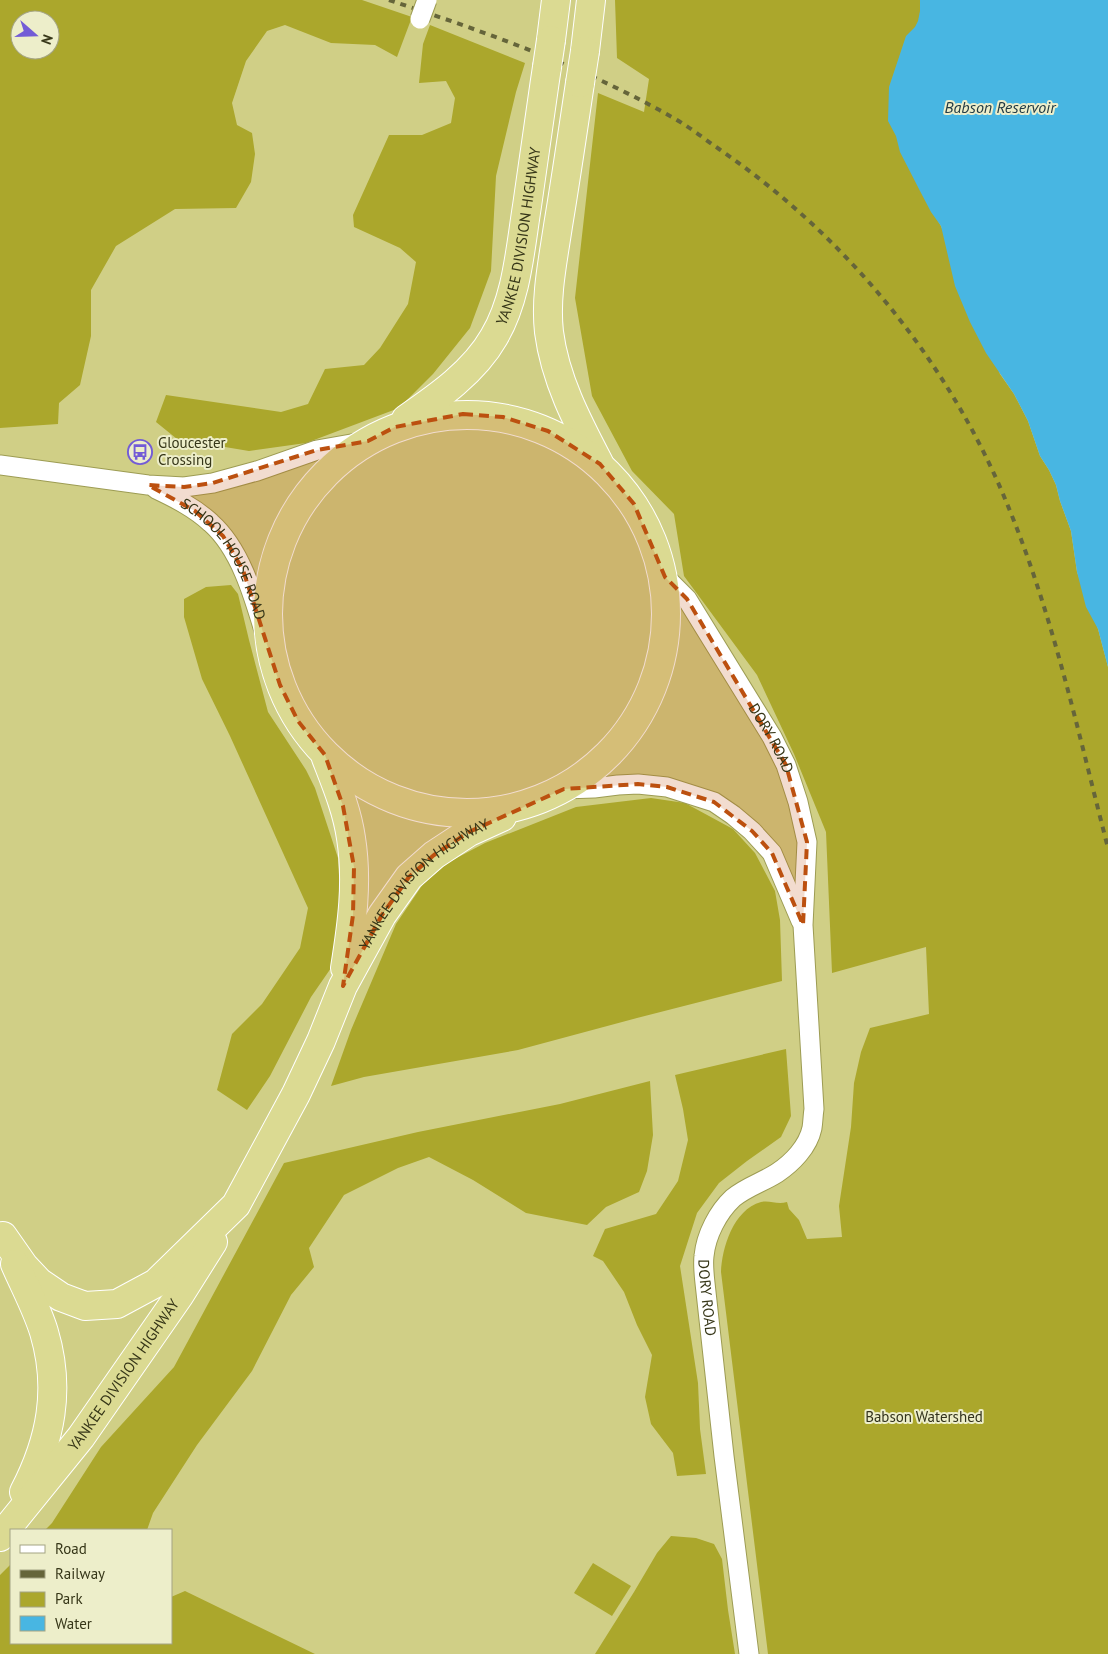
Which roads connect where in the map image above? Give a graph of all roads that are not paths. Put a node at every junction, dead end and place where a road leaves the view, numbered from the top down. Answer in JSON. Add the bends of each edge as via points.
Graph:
{"nodes":[{"id":1,"x":427,"y":0,"type":"edge"},
{"id":2,"x":556,"y":0,"type":"edge"},
{"id":3,"x":591,"y":0,"type":"edge"},
{"id":4,"x":420,"y":20,"type":"dead end"},
{"id":5,"x":395,"y":427,"type":"junction"},
{"id":6,"x":368,"y":441,"type":"junction"},
{"id":7,"x":600,"y":464,"type":"junction"},
{"id":8,"x":0,"y":465,"type":"edge"},
{"id":9,"x":148,"y":485,"type":"junction"},
{"id":10,"x":665,"y":577,"type":"junction"},
{"id":11,"x":272,"y":658,"type":"junction"},
{"id":12,"x":325,"y":755,"type":"junction"},
{"id":13,"x":564,"y":789,"type":"junction"},
{"id":14,"x":528,"y":805,"type":"junction"},
{"id":15,"x":803,"y":925,"type":"junction"},
{"id":16,"x":343,"y":986,"type":"junction"},
{"id":17,"x":236,"y":1205,"type":"junction"},
{"id":18,"x":2,"y":1233,"type":"edge"},
{"id":19,"x":2,"y":1535,"type":"edge"},
{"id":20,"x":749,"y":1654,"type":"edge"}],
"edges":[{"from":1,"to":4,"type":"street","bridge":true},
{"from":2,"to":5,"type":"highway","name":"YANKEE DIVISION HIGHWAY","bridge":true,"via":[[518,265],[504,318],[489,344],[463,376]]},
{"from":3,"to":7,"type":"highway","bridge":true,"via":[[552,270],[549,330],[561,381],[576,419]]},
{"from":5,"to":6,"type":"highway"},
{"from":5,"to":7,"type":"highway","via":[[463,414],[503,417],[548,431]]},
{"from":6,"to":9,"type":"street","name":"SCHOOL HOUSE ROAD","via":[[317,450],[213,483],[184,487]]},
{"from":6,"to":11,"type":"highway","via":[[330,469],[307,495],[288,526],[269,591],[268,627]]},
{"from":7,"to":10,"type":"highway","via":[[634,504],[654,542]]},
{"from":8,"to":9,"type":"street","name":"SCHOOL HOUSE ROAD"},
{"from":9,"to":11,"type":"street","name":"SCHOOL HOUSE ROAD","via":[[195,511],[223,536],[243,570]]},
{"from":10,"to":13,"type":"highway","via":[[666,632],[652,691],[619,744],[591,771]]},
{"from":10,"to":15,"type":"street","name":"DORY ROAD","via":[[687,599],[786,765],[807,842]]},
{"from":11,"to":12,"type":"highway","via":[[280,685],[298,721]]},
{"from":12,"to":14,"type":"highway","via":[[373,791],[434,812],[480,814]]},
{"from":12,"to":16,"type":"highway","name":"YANKEE DIVISION HIGHWAY","via":[[344,806],[354,867],[353,915]]},
{"from":13,"to":14,"type":"highway"},
{"from":13,"to":15,"type":"street","name":"DORY ROAD","via":[[638,784],[667,787],[714,802],[752,831],[772,854]]},
{"from":14,"to":16,"type":"highway","name":"YANKEE DIVISION HIGHWAY","via":[[468,832],[409,877],[382,915]]},
{"from":15,"to":20,"type":"street","name":"DORY ROAD","via":[[814,1109],[812,1130],[795,1159],[734,1198],[723,1209],[707,1241],[704,1257],[724,1456]]},
{"from":16,"to":17,"type":"highway","name":"YANKEE DIVISION HIGHWAY","via":[[296,1094]]},
{"from":17,"to":18,"type":"highway","via":[[156,1283],[117,1304],[85,1306],[61,1297],[39,1282],[24,1266]]},
{"from":17,"to":19,"type":"highway","name":"YANKEE DIVISION HIGHWAY","via":[[179,1296],[86,1429]]},
{"from":18,"to":19,"type":"highway","via":[[44,1332],[53,1375],[53,1404],[46,1442]]}]}
